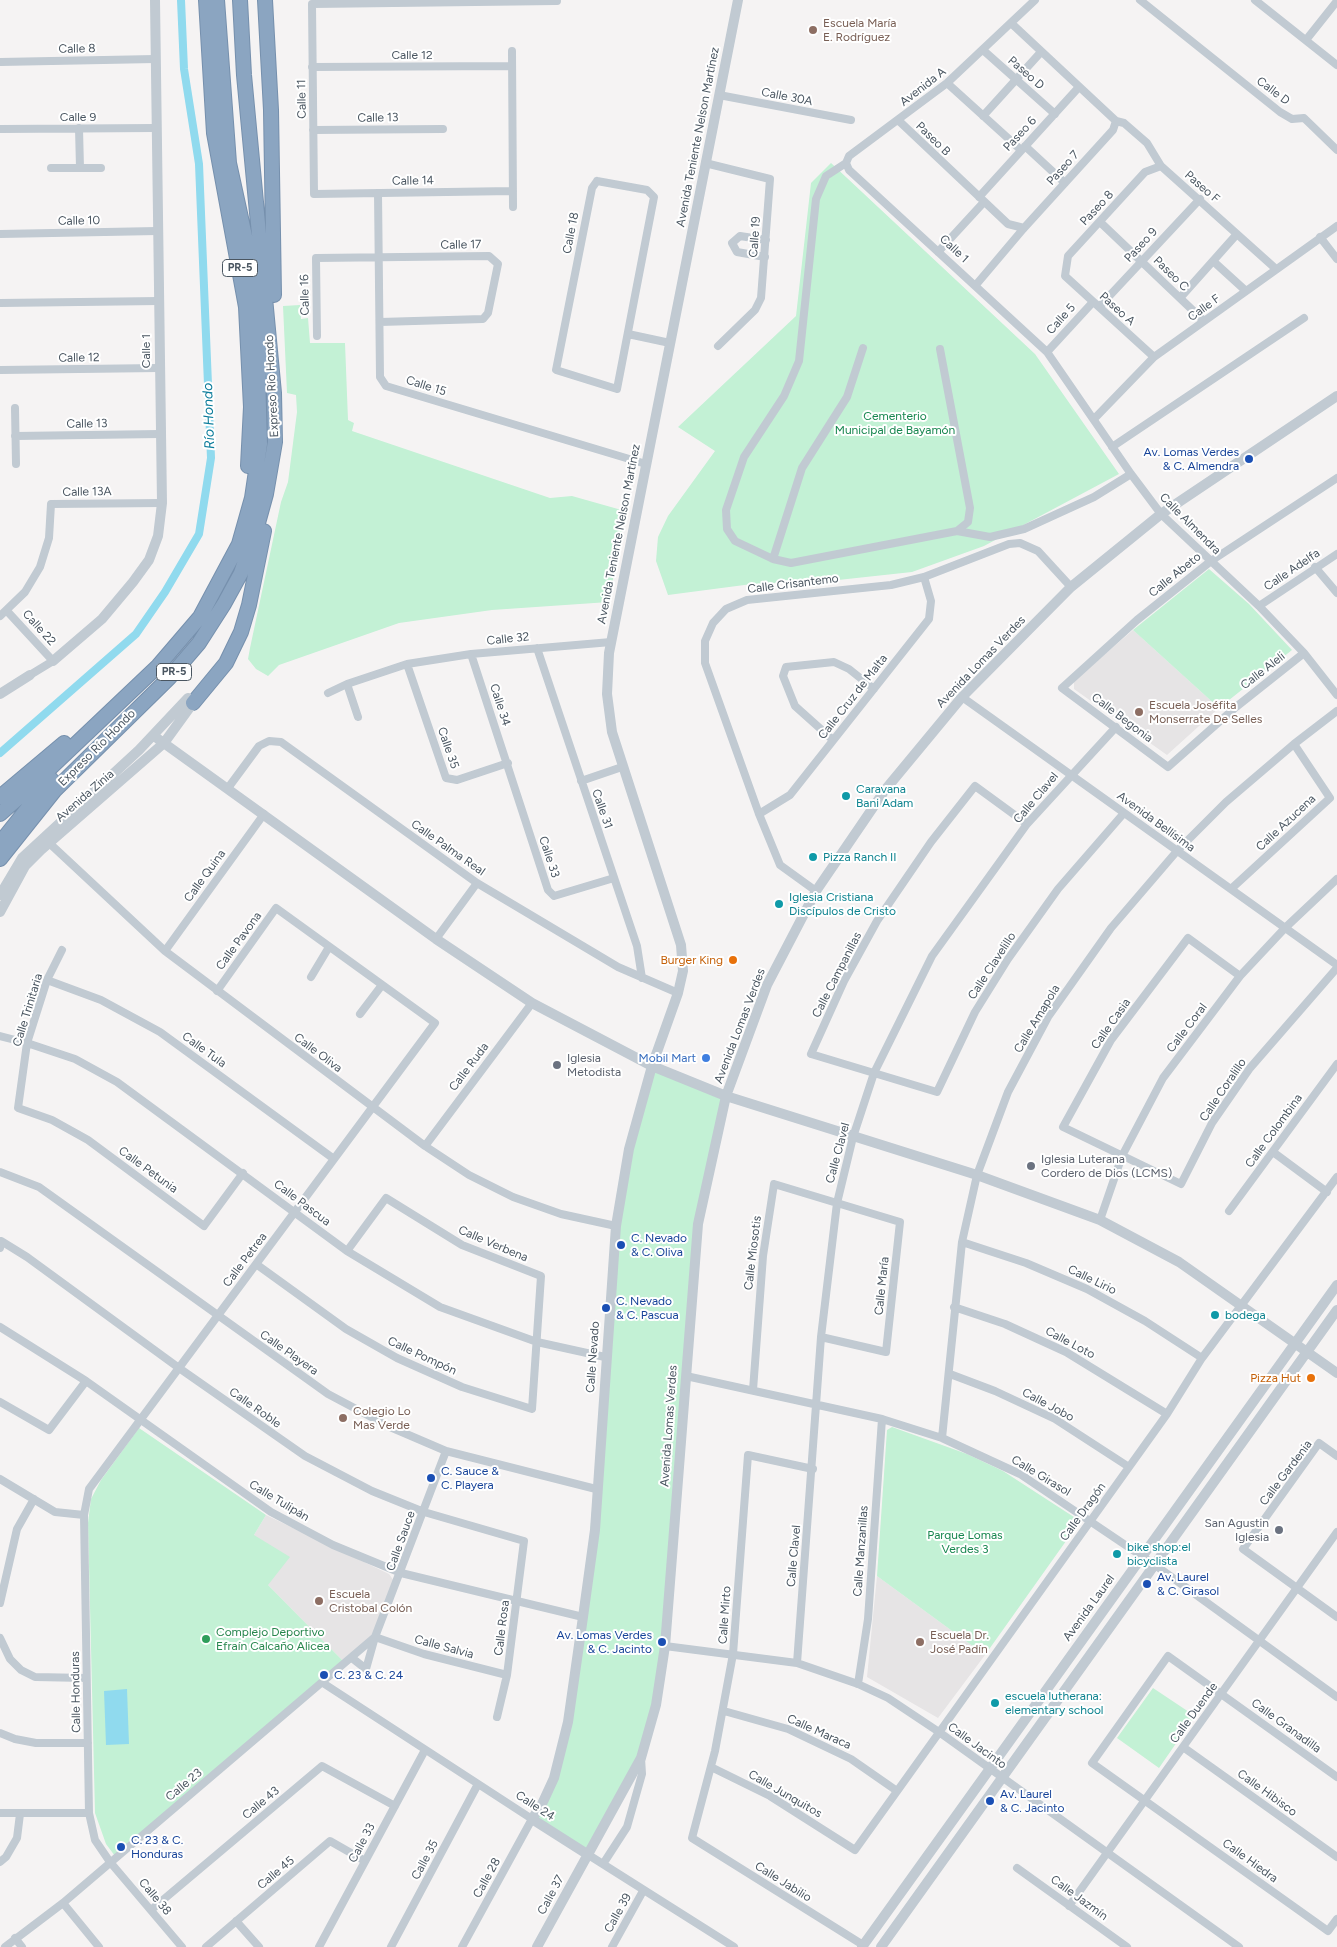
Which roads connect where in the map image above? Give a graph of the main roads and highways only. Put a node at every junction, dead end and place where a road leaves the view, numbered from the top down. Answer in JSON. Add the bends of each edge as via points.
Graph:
{"nodes":[{"id":1,"x":206,"y":0,"type":"edge"},
{"id":2,"x":217,"y":0,"type":"edge"},
{"id":3,"x":240,"y":0,"type":"edge"},
{"id":4,"x":265,"y":0,"type":"edge"},
{"id":5,"x":244,"y":75,"type":"junction"},
{"id":6,"x":271,"y":345,"type":"junction"},
{"id":7,"x":274,"y":442,"type":"junction"},
{"id":8,"x":190,"y":701,"type":"road end"},
{"id":9,"x":64,"y":743,"type":"junction"},
{"id":10,"x":43,"y":788,"type":"junction"},
{"id":11,"x":24,"y":793,"type":"junction"},
{"id":12,"x":0,"y":797,"type":"edge"},
{"id":13,"x":0,"y":806,"type":"edge"},
{"id":14,"x":0,"y":814,"type":"edge"},
{"id":15,"x":0,"y":822,"type":"edge"},
{"id":16,"x":0,"y":832,"type":"edge"},
{"id":17,"x":0,"y":843,"type":"edge"},
{"id":18,"x":0,"y":859,"type":"edge"}],
"edges":[{"from":1,"to":9,"type":"highway","name":"Expreso Río Hondo","number":"PR-5","via":[[214,133],[246,307],[251,434],[245,486],[223,559],[190,616],[159,655]]},
{"from":2,"to":11,"type":"highway","via":[[229,163],[248,250],[257,338],[260,444],[252,498],[239,544],[200,617],[158,666]]},
{"from":3,"to":5,"type":"highway","name":"Expreso Río Hondo","number":"PR-5"},
{"from":4,"to":6,"type":"highway","via":[[272,129],[274,296]]},
{"from":5,"to":6,"type":"highway","name":"Expreso Río Hondo","number":"PR-5"},
{"from":5,"to":10,"type":"highway","via":[[243,117],[264,354],[266,444],[256,507],[218,599],[169,664]]},
{"from":6,"to":7,"type":"highway","name":"Expreso Río Hondo","number":"PR-5"},
{"from":7,"to":8,"type":"highway","via":[[273,486],[244,622],[226,663]]},
{"from":7,"to":18,"type":"highway","name":"Expreso Río Hondo","number":"PR-5","via":[[266,494],[251,548],[214,621],[169,678],[55,790]]},
{"from":9,"to":12,"type":"highway"},
{"from":9,"to":13,"type":"highway","name":"Expreso Río Hondo","number":"PR-5"},
{"from":10,"to":16,"type":"highway"},
{"from":10,"to":17,"type":"highway"},
{"from":11,"to":14,"type":"highway"},
{"from":11,"to":15,"type":"highway"}]}
